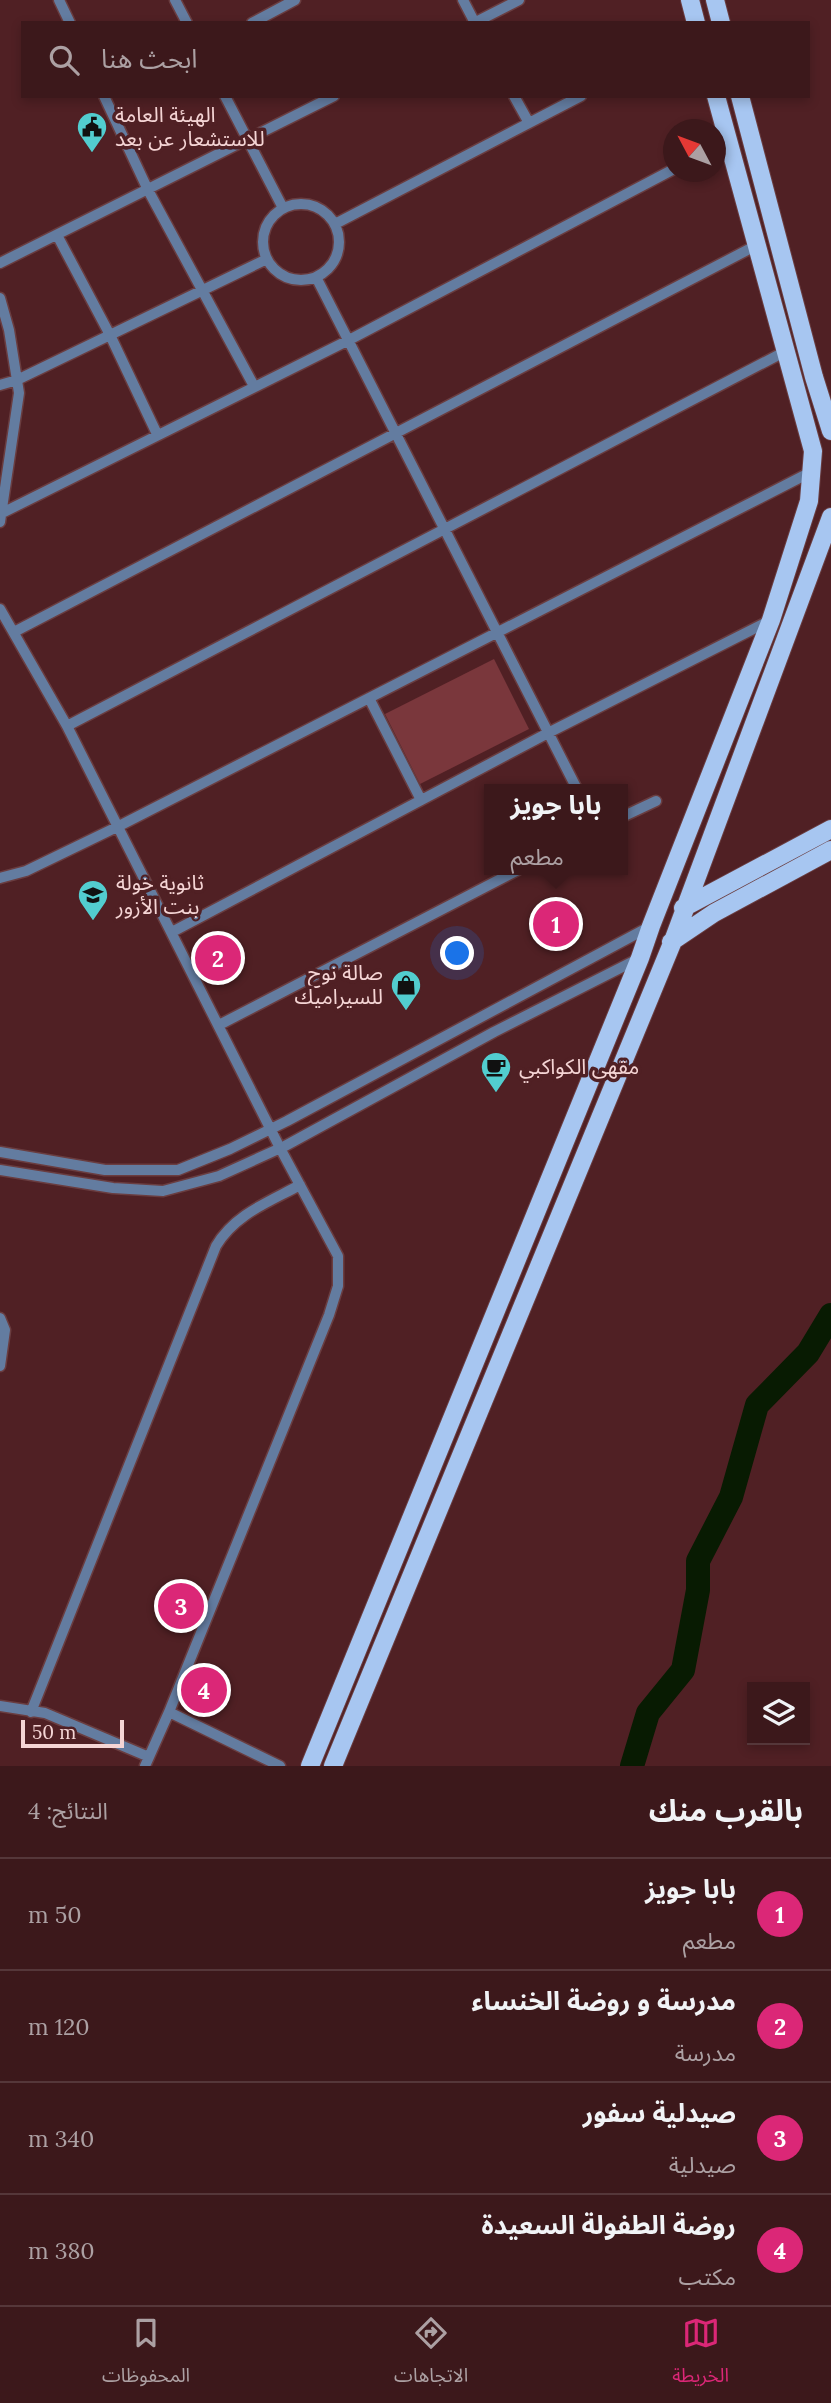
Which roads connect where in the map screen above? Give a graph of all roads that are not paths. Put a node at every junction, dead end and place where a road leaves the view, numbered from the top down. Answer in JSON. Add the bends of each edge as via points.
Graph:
{"nodes":[{"id":1,"x":59,"y":0,"type":"edge"},
{"id":2,"x":175,"y":0,"type":"edge"},
{"id":3,"x":295,"y":0,"type":"edge"},
{"id":4,"x":463,"y":0,"type":"edge"},
{"id":5,"x":519,"y":0,"type":"edge"},
{"id":6,"x":690,"y":0,"type":"edge"},
{"id":7,"x":715,"y":0,"type":"edge"},
{"id":8,"x":69,"y":21,"type":"edge"},
{"id":9,"x":186,"y":21,"type":"edge"},
{"id":10,"x":256,"y":21,"type":"edge"},
{"id":11,"x":474,"y":21,"type":"edge"},
{"id":12,"x":479,"y":21,"type":"edge"},
{"id":13,"x":695,"y":21,"type":"edge"},
{"id":14,"x":720,"y":21,"type":"edge"},
{"id":15,"x":105,"y":98,"type":"edge"},
{"id":16,"x":226,"y":98,"type":"edge"},
{"id":17,"x":330,"y":98,"type":"edge"},
{"id":18,"x":515,"y":98,"type":"edge"},
{"id":19,"x":576,"y":98,"type":"edge"},
{"id":20,"x":717,"y":98,"type":"edge"},
{"id":21,"x":741,"y":98,"type":"edge"},
{"id":22,"x":529,"y":123,"type":"junction"},
{"id":23,"x":248,"y":141,"type":"junction"},
{"id":24,"x":663,"y":175,"type":"edge"},
{"id":25,"x":148,"y":190,"type":"junction"},
{"id":26,"x":283,"y":208,"type":"junction"},
{"id":27,"x":335,"y":224,"type":"junction"},
{"id":28,"x":57,"y":234,"type":"junction"},
{"id":29,"x":757,"y":245,"type":"junction"},
{"id":30,"x":267,"y":260,"type":"junction"},
{"id":31,"x":0,"y":263,"type":"edge"},
{"id":32,"x":316,"y":277,"type":"junction"},
{"id":33,"x":201,"y":291,"type":"junction"},
{"id":34,"x":0,"y":298,"type":"edge"},
{"id":35,"x":110,"y":335,"type":"junction"},
{"id":36,"x":348,"y":340,"type":"junction"},
{"id":37,"x":786,"y":351,"type":"junction"},
{"id":38,"x":17,"y":380,"type":"junction"},
{"id":39,"x":0,"y":385,"type":"edge"},
{"id":40,"x":254,"y":386,"type":"junction"},
{"id":41,"x":831,"y":431,"type":"edge"},
{"id":42,"x":396,"y":432,"type":"junction"},
{"id":43,"x":157,"y":434,"type":"junction"},
{"id":44,"x":811,"y":472,"type":"junction"},
{"id":45,"x":1,"y":517,"type":"edge"},
{"id":46,"x":831,"y":517,"type":"edge"},
{"id":47,"x":445,"y":528,"type":"junction"},
{"id":48,"x":0,"y":609,"type":"edge"},
{"id":49,"x":771,"y":620,"type":"junction"},
{"id":50,"x":14,"y":632,"type":"junction"},
{"id":51,"x":497,"y":632,"type":"junction"},
{"id":52,"x":369,"y":698,"type":"junction"},
{"id":53,"x":66,"y":726,"type":"junction"},
{"id":54,"x":548,"y":733,"type":"junction"},
{"id":55,"x":574,"y":784,"type":"edge"},
{"id":56,"x":421,"y":800,"type":"junction"},
{"id":57,"x":656,"y":801,"type":"dead end"},
{"id":58,"x":628,"y":814,"type":"edge"},
{"id":59,"x":118,"y":826,"type":"junction"},
{"id":60,"x":831,"y":830,"type":"edge"},
{"id":61,"x":831,"y":850,"type":"edge"},
{"id":62,"x":508,"y":875,"type":"edge"},
{"id":63,"x":0,"y":878,"type":"edge"},
{"id":64,"x":686,"y":906,"type":"junction"},
{"id":65,"x":651,"y":926,"type":"junction"},
{"id":66,"x":172,"y":932,"type":"junction"},
{"id":67,"x":673,"y":941,"type":"junction"},
{"id":68,"x":640,"y":958,"type":"junction"},
{"id":69,"x":219,"y":1025,"type":"junction"},
{"id":70,"x":271,"y":1129,"type":"junction"},
{"id":71,"x":281,"y":1148,"type":"junction"},
{"id":72,"x":0,"y":1152,"type":"edge"},
{"id":73,"x":0,"y":1170,"type":"edge"},
{"id":74,"x":300,"y":1185,"type":"junction"},
{"id":75,"x":0,"y":1318,"type":"edge"},
{"id":76,"x":0,"y":1366,"type":"edge"},
{"id":77,"x":0,"y":1706,"type":"edge"},
{"id":78,"x":31,"y":1712,"type":"junction"},
{"id":79,"x":169,"y":1712,"type":"junction"},
{"id":80,"x":147,"y":1762,"type":"edge"},
{"id":81,"x":281,"y":1766,"type":"edge"},
{"id":82,"x":310,"y":1766,"type":"edge"},
{"id":83,"x":333,"y":1766,"type":"edge"}],
"edges":[{"from":1,"to":8,"type":"street"},
{"from":2,"to":9,"type":"street"},
{"from":3,"to":10,"type":"street"},
{"from":4,"to":11,"type":"street"},
{"from":5,"to":12,"type":"street"},
{"from":6,"to":13,"type":"main road"},
{"from":7,"to":14,"type":"main road"},
{"from":15,"to":25,"type":"street"},
{"from":16,"to":23,"type":"street"},
{"from":17,"to":23,"type":"street"},
{"from":18,"to":22,"type":"street"},
{"from":19,"to":22,"type":"street"},
{"from":20,"to":29,"type":"main road"},
{"from":21,"to":41,"type":"main road"},
{"from":22,"to":27,"type":"street"},
{"from":23,"to":25,"type":"street"},
{"from":23,"to":26,"type":"street"},
{"from":24,"to":36,"type":"street"},
{"from":25,"to":28,"type":"street"},
{"from":25,"to":33,"type":"street"},
{"from":26,"to":27,"type":"street","via":[[311,204]]},
{"from":26,"to":30,"type":"street","via":[[265,228]]},
{"from":27,"to":32,"type":"street","via":[[340,247],[327,270]]},
{"from":28,"to":31,"type":"street"},
{"from":28,"to":35,"type":"street"},
{"from":29,"to":37,"type":"main road"},
{"from":29,"to":42,"type":"street"},
{"from":30,"to":32,"type":"street","via":[[287,277]]},
{"from":30,"to":33,"type":"street"},
{"from":32,"to":36,"type":"street"},
{"from":33,"to":35,"type":"street"},
{"from":33,"to":40,"type":"street"},
{"from":34,"to":38,"type":"street"},
{"from":35,"to":38,"type":"street"},
{"from":35,"to":43,"type":"street"},
{"from":36,"to":40,"type":"street"},
{"from":36,"to":42,"type":"street"},
{"from":37,"to":44,"type":"main road","via":[[813,451]]},
{"from":37,"to":47,"type":"street"},
{"from":38,"to":39,"type":"street"},
{"from":38,"to":45,"type":"street"},
{"from":40,"to":43,"type":"street"},
{"from":42,"to":47,"type":"street"},
{"from":42,"to":50,"type":"street"},
{"from":43,"to":45,"type":"street"},
{"from":44,"to":49,"type":"main road","via":[[808,501]]},
{"from":44,"to":51,"type":"street"},
{"from":46,"to":64,"type":"main road"},
{"from":47,"to":51,"type":"street"},
{"from":47,"to":53,"type":"street"},
{"from":48,"to":50,"type":"street"},
{"from":49,"to":54,"type":"street"},
{"from":49,"to":65,"type":"main road"},
{"from":50,"to":53,"type":"street"},
{"from":51,"to":52,"type":"street"},
{"from":51,"to":54,"type":"street"},
{"from":52,"to":56,"type":"street"},
{"from":52,"to":59,"type":"street"},
{"from":53,"to":59,"type":"street"},
{"from":54,"to":55,"type":"street"},
{"from":54,"to":56,"type":"street"},
{"from":56,"to":66,"type":"street"},
{"from":57,"to":58,"type":"street"},
{"from":59,"to":63,"type":"street","via":[[26,871]]},
{"from":59,"to":66,"type":"street"},
{"from":60,"to":64,"type":"main road"},
{"from":61,"to":67,"type":"main road","via":[[714,913]]},
{"from":62,"to":69,"type":"street"},
{"from":64,"to":65,"type":"main road"},
{"from":64,"to":67,"type":"main road"},
{"from":65,"to":68,"type":"main road"},
{"from":65,"to":70,"type":"street"},
{"from":66,"to":69,"type":"street"},
{"from":67,"to":68,"type":"main road"},
{"from":67,"to":83,"type":"main road"},
{"from":68,"to":71,"type":"street"},
{"from":68,"to":82,"type":"main road"},
{"from":69,"to":70,"type":"street"},
{"from":70,"to":71,"type":"street"},
{"from":70,"to":72,"type":"street","via":[[178,1170],[105,1170]]},
{"from":71,"to":73,"type":"street","via":[[219,1176],[163,1191]]},
{"from":71,"to":74,"type":"street"},
{"from":74,"to":78,"type":"street","via":[[238,1219],[216,1246]]},
{"from":74,"to":79,"type":"street","via":[[338,1256],[338,1286]]},
{"from":75,"to":76,"type":"street","via":[[5,1330]]},
{"from":77,"to":78,"type":"street"},
{"from":78,"to":80,"type":"street","via":[[45,1713]]},
{"from":79,"to":80,"type":"street"},
{"from":79,"to":81,"type":"street"}]}
